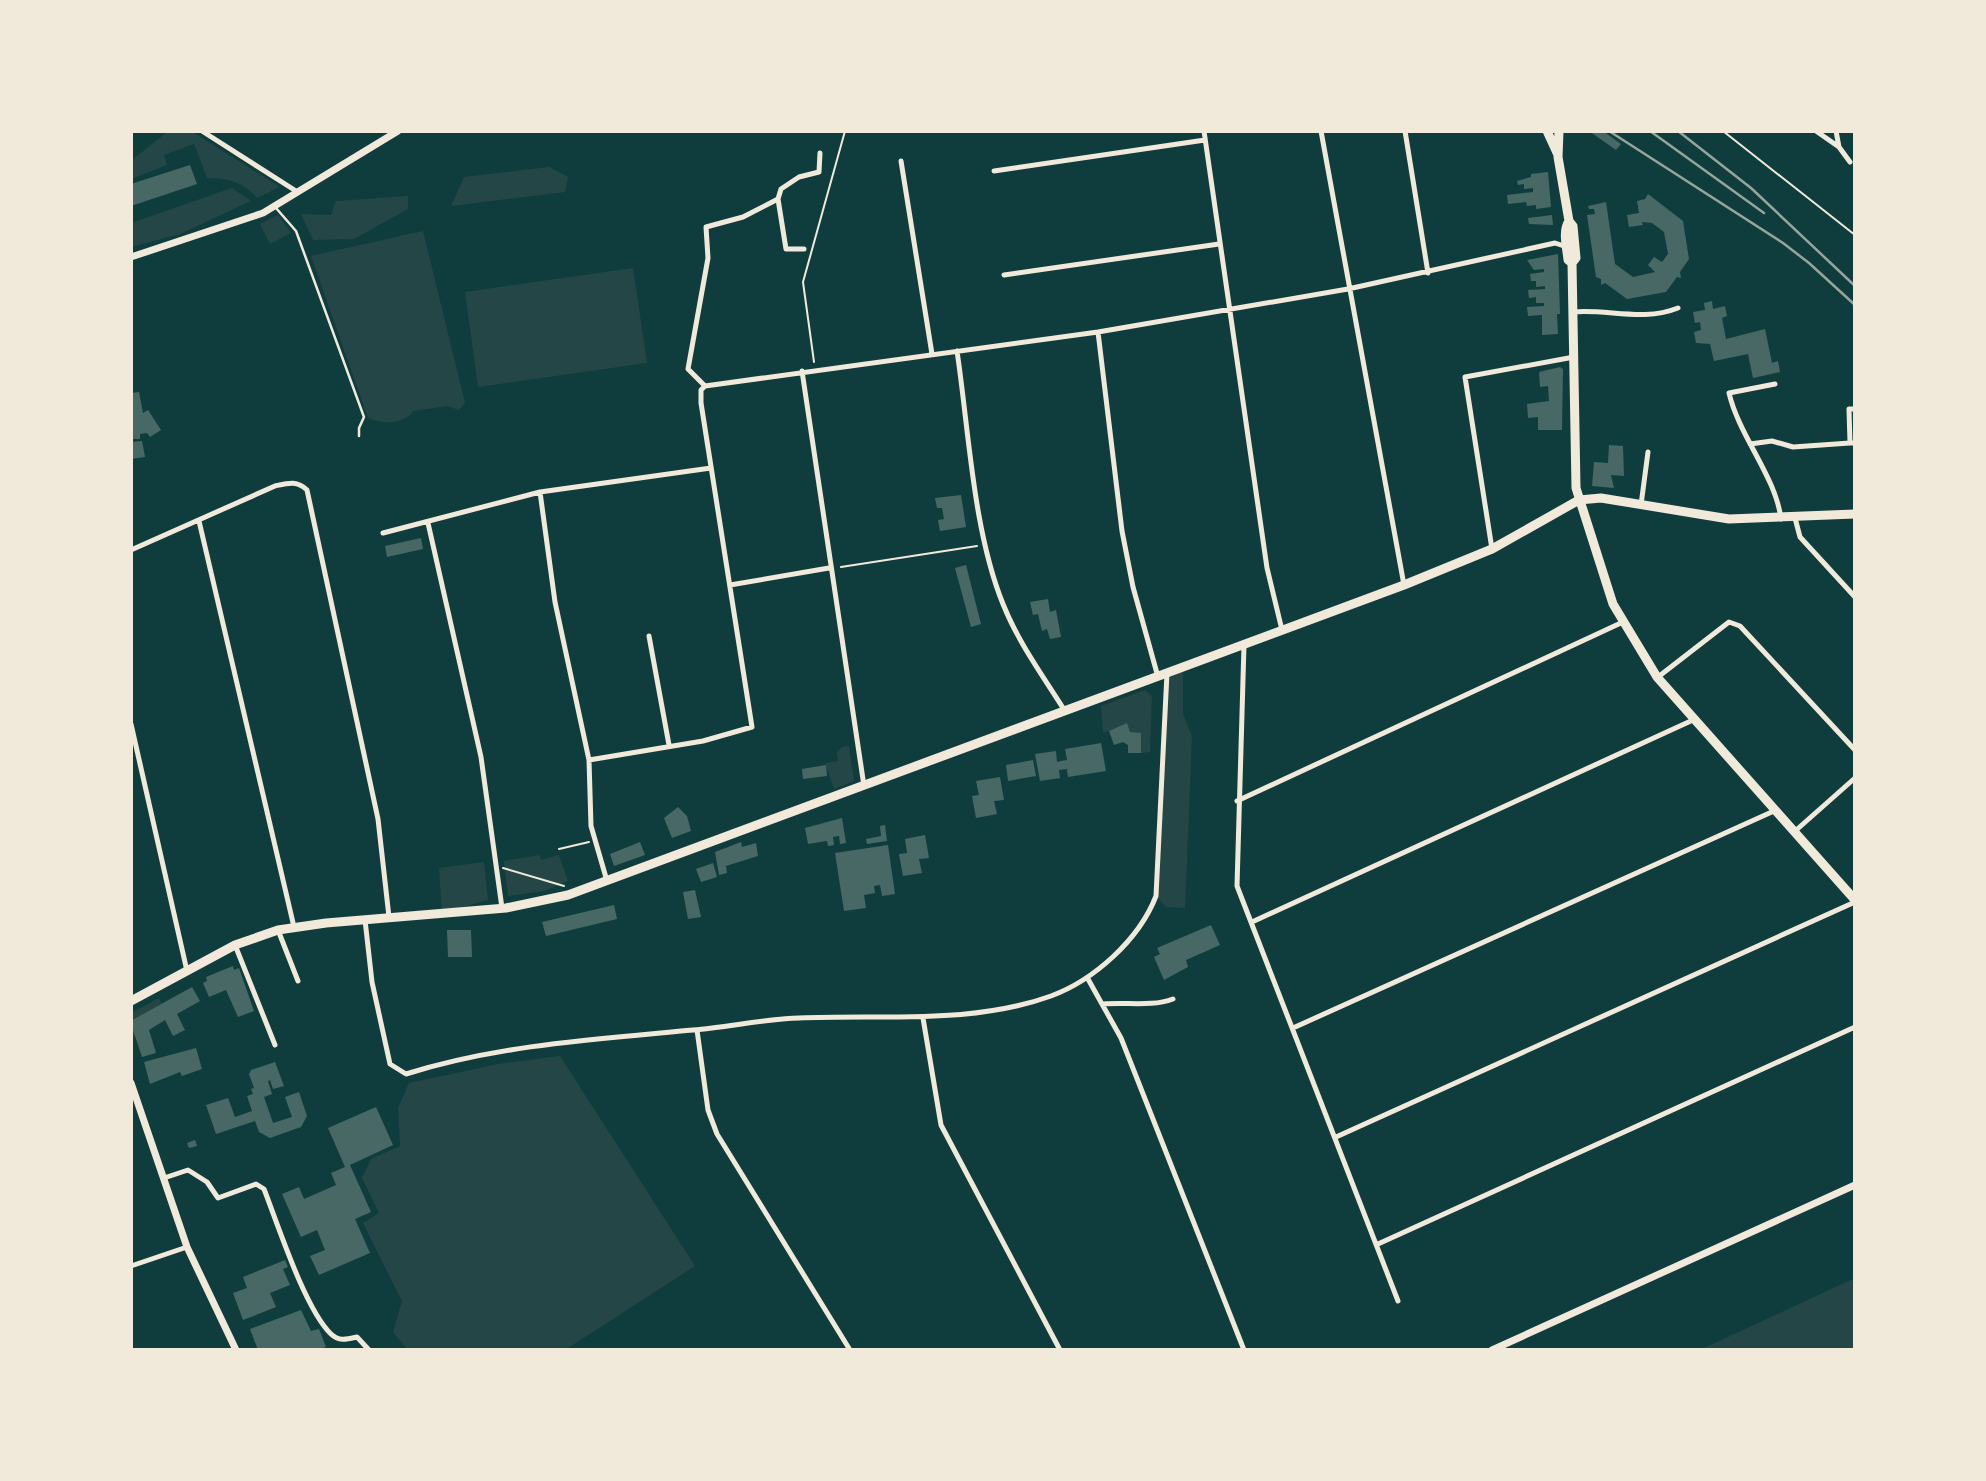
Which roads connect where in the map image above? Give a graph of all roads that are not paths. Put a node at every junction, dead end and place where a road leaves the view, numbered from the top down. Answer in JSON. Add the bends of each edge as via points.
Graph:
{"nodes":[{"id":1,"x":202,"y":131,"type":"edge"},
{"id":2,"x":398,"y":131,"type":"edge"},
{"id":3,"x":1204,"y":131,"type":"edge"},
{"id":4,"x":1321,"y":131,"type":"edge"},
{"id":5,"x":1405,"y":131,"type":"edge"},
{"id":6,"x":1547,"y":131,"type":"edge"},
{"id":7,"x":1559,"y":131,"type":"edge"},
{"id":8,"x":1816,"y":131,"type":"edge"},
{"id":9,"x":1836,"y":131,"type":"edge"},
{"id":10,"x":1205,"y":140,"type":"junction"},
{"id":11,"x":1839,"y":147,"type":"junction"},
{"id":12,"x":820,"y":153,"type":"dead end"},
{"id":13,"x":1558,"y":157,"type":"junction"},
{"id":14,"x":901,"y":161,"type":"dead end"},
{"id":15,"x":1850,"y":162,"type":"dead end"},
{"id":16,"x":995,"y":171,"type":"dead end"},
{"id":17,"x":296,"y":191,"type":"junction"},
{"id":18,"x":778,"y":199,"type":"junction"},
{"id":19,"x":275,"y":206,"type":"junction"},
{"id":20,"x":1569,"y":221,"type":"junction"},
{"id":21,"x":1219,"y":244,"type":"junction"},
{"id":22,"x":1567,"y":247,"type":"junction"},
{"id":23,"x":804,"y":248,"type":"dead end"},
{"id":24,"x":131,"y":257,"type":"edge"},
{"id":25,"x":1572,"y":263,"type":"junction"},
{"id":26,"x":1427,"y":273,"type":"junction"},
{"id":27,"x":1004,"y":275,"type":"dead end"},
{"id":28,"x":1348,"y":289,"type":"junction"},
{"id":29,"x":1678,"y":308,"type":"dead end"},
{"id":30,"x":1230,"y":309,"type":"junction"},
{"id":31,"x":1573,"y":312,"type":"junction"},
{"id":32,"x":1098,"y":331,"type":"junction"},
{"id":33,"x":957,"y":351,"type":"junction"},
{"id":34,"x":932,"y":354,"type":"junction"},
{"id":35,"x":1574,"y":357,"type":"junction"},
{"id":36,"x":802,"y":371,"type":"junction"},
{"id":37,"x":1775,"y":384,"type":"dead end"},
{"id":38,"x":705,"y":386,"type":"junction"},
{"id":39,"x":1855,"y":409,"type":"edge"},
{"id":40,"x":359,"y":436,"type":"dead end"},
{"id":41,"x":1852,"y":443,"type":"edge"},
{"id":42,"x":1750,"y":444,"type":"junction"},
{"id":43,"x":1648,"y":452,"type":"dead end"},
{"id":44,"x":711,"y":468,"type":"junction"},
{"id":45,"x":540,"y":492,"type":"junction"},
{"id":46,"x":1579,"y":500,"type":"junction"},
{"id":47,"x":1641,"y":505,"type":"junction"},
{"id":48,"x":1855,"y":514,"type":"edge"},
{"id":49,"x":1796,"y":518,"type":"junction"},
{"id":50,"x":1781,"y":519,"type":"junction"},
{"id":51,"x":199,"y":521,"type":"junction"},
{"id":52,"x":428,"y":523,"type":"junction"},
{"id":53,"x":383,"y":533,"type":"dead end"},
{"id":54,"x":1492,"y":549,"type":"junction"},
{"id":55,"x":131,"y":550,"type":"edge"},
{"id":56,"x":829,"y":568,"type":"junction"},
{"id":57,"x":730,"y":585,"type":"junction"},
{"id":58,"x":1404,"y":585,"type":"junction"},
{"id":59,"x":1855,"y":597,"type":"edge"},
{"id":60,"x":1623,"y":622,"type":"junction"},
{"id":61,"x":1282,"y":630,"type":"junction"},
{"id":62,"x":649,"y":636,"type":"dead end"},
{"id":63,"x":1244,"y":645,"type":"junction"},
{"id":64,"x":1162,"y":675,"type":"junction"},
{"id":65,"x":1657,"y":677,"type":"junction"},
{"id":66,"x":1065,"y":711,"type":"junction"},
{"id":67,"x":1693,"y":720,"type":"junction"},
{"id":68,"x":131,"y":724,"type":"edge"},
{"id":69,"x":669,"y":745,"type":"junction"},
{"id":70,"x":1855,"y":750,"type":"edge"},
{"id":71,"x":589,"y":760,"type":"junction"},
{"id":72,"x":1855,"y":778,"type":"edge"},
{"id":73,"x":864,"y":786,"type":"junction"},
{"id":74,"x":1237,"y":801,"type":"junction"},
{"id":75,"x":1774,"y":811,"type":"junction"},
{"id":76,"x":1794,"y":832,"type":"junction"},
{"id":77,"x":607,"y":881,"type":"junction"},
{"id":78,"x":1855,"y":901,"type":"edge"},
{"id":79,"x":502,"y":908,"type":"junction"},
{"id":80,"x":389,"y":918,"type":"junction"},
{"id":81,"x":365,"y":920,"type":"junction"},
{"id":82,"x":1252,"y":922,"type":"junction"},
{"id":83,"x":294,"y":927,"type":"junction"},
{"id":84,"x":278,"y":930,"type":"junction"},
{"id":85,"x":235,"y":945,"type":"junction"},
{"id":86,"x":187,"y":971,"type":"junction"},
{"id":87,"x":1088,"y":979,"type":"junction"},
{"id":88,"x":298,"y":981,"type":"dead end"},
{"id":89,"x":1173,"y":999,"type":"dead end"},
{"id":90,"x":131,"y":1001,"type":"edge"},
{"id":91,"x":1102,"y":1004,"type":"junction"},
{"id":92,"x":923,"y":1018,"type":"junction"},
{"id":93,"x":1855,"y":1027,"type":"edge"},
{"id":94,"x":1293,"y":1028,"type":"junction"},
{"id":95,"x":697,"y":1030,"type":"junction"},
{"id":96,"x":275,"y":1045,"type":"dead end"},
{"id":97,"x":131,"y":1083,"type":"edge"},
{"id":98,"x":1336,"y":1137,"type":"junction"},
{"id":99,"x":163,"y":1178,"type":"junction"},
{"id":100,"x":1855,"y":1185,"type":"edge"},
{"id":101,"x":1378,"y":1244,"type":"junction"},
{"id":102,"x":187,"y":1247,"type":"junction"},
{"id":103,"x":131,"y":1266,"type":"edge"},
{"id":104,"x":1398,"y":1301,"type":"dead end"},
{"id":105,"x":236,"y":1350,"type":"edge"},
{"id":106,"x":369,"y":1350,"type":"edge"},
{"id":107,"x":850,"y":1350,"type":"edge"},
{"id":108,"x":1060,"y":1350,"type":"edge"},
{"id":109,"x":1244,"y":1350,"type":"edge"},
{"id":110,"x":1492,"y":1350,"type":"edge"}],
"edges":[{"from":1,"to":17,"type":"street"},
{"from":2,"to":17,"type":"street"},
{"from":3,"to":10,"type":"street"},
{"from":4,"to":28,"type":"street"},
{"from":5,"to":26,"type":"street"},
{"from":6,"to":13,"type":"main road"},
{"from":7,"to":13,"type":"main road"},
{"from":8,"to":11,"type":"street"},
{"from":9,"to":11,"type":"street"},
{"from":10,"to":16,"type":"street"},
{"from":10,"to":21,"type":"street"},
{"from":11,"to":15,"type":"street"},
{"from":12,"to":18,"type":"street","via":[[820,172],[799,177],[781,189]]},
{"from":13,"to":20,"type":"main road"},
{"from":14,"to":34,"type":"street"},
{"from":17,"to":19,"type":"street"},
{"from":18,"to":23,"type":"street","via":[[786,249]]},
{"from":18,"to":38,"type":"street","via":[[743,217],[706,227],[708,258],[688,369]]},
{"from":19,"to":24,"type":"street"},
{"from":19,"to":40,"type":"lane","via":[[296,231],[316,282],[364,417]]},
{"from":20,"to":22,"type":"main road","via":[[1565,226]]},
{"from":20,"to":25,"type":"main road","via":[[1576,258]]},
{"from":21,"to":27,"type":"street"},
{"from":21,"to":30,"type":"street"},
{"from":22,"to":25,"type":"main road"},
{"from":22,"to":26,"type":"street","via":[[1555,243]]},
{"from":25,"to":31,"type":"main road"},
{"from":26,"to":28,"type":"street"},
{"from":28,"to":30,"type":"street"},
{"from":28,"to":58,"type":"street"},
{"from":29,"to":31,"type":"street","via":[[1629,317],[1604,310]]},
{"from":30,"to":32,"type":"street"},
{"from":30,"to":61,"type":"street","via":[[1267,568]]},
{"from":31,"to":35,"type":"main road"},
{"from":32,"to":33,"type":"street"},
{"from":32,"to":64,"type":"street","via":[[1122,531],[1133,587]]},
{"from":33,"to":34,"type":"street"},
{"from":33,"to":66,"type":"street","via":[[985,545],[1004,607]]},
{"from":34,"to":36,"type":"street"},
{"from":35,"to":46,"type":"main road"},
{"from":35,"to":54,"type":"street","via":[[1465,377]]},
{"from":36,"to":38,"type":"street"},
{"from":36,"to":56,"type":"street"},
{"from":37,"to":42,"type":"street","via":[[1729,393]]},
{"from":38,"to":44,"type":"street","via":[[700,395]]},
{"from":39,"to":41,"type":"street","via":[[1849,409]]},
{"from":41,"to":42,"type":"street"},
{"from":42,"to":50,"type":"street","via":[[1776,493]]},
{"from":43,"to":47,"type":"street"},
{"from":44,"to":45,"type":"street"},
{"from":44,"to":57,"type":"street"},
{"from":45,"to":52,"type":"street"},
{"from":45,"to":71,"type":"street","via":[[555,601]]},
{"from":46,"to":47,"type":"main road","via":[[1601,498]]},
{"from":46,"to":54,"type":"main road"},
{"from":46,"to":60,"type":"main road"},
{"from":47,"to":50,"type":"main road","via":[[1729,519]]},
{"from":48,"to":49,"type":"main road"},
{"from":49,"to":50,"type":"main road"},
{"from":49,"to":59,"type":"street","via":[[1800,537]]},
{"from":51,"to":55,"type":"street"},
{"from":51,"to":80,"type":"street","via":[[275,486],[300,484],[310,495],[378,819]]},
{"from":51,"to":83,"type":"street"},
{"from":52,"to":53,"type":"street"},
{"from":52,"to":79,"type":"street","via":[[481,757]]},
{"from":54,"to":58,"type":"main road"},
{"from":56,"to":57,"type":"street"},
{"from":56,"to":73,"type":"street"},
{"from":57,"to":69,"type":"street","via":[[752,727]]},
{"from":58,"to":61,"type":"main road"},
{"from":60,"to":65,"type":"main road"},
{"from":60,"to":74,"type":"street"},
{"from":61,"to":63,"type":"main road"},
{"from":62,"to":69,"type":"street"},
{"from":63,"to":64,"type":"main road"},
{"from":63,"to":74,"type":"street"},
{"from":64,"to":66,"type":"main road"},
{"from":64,"to":87,"type":"street","via":[[1156,896],[1139,926]]},
{"from":65,"to":67,"type":"main road"},
{"from":65,"to":70,"type":"street","via":[[1729,622],[1740,626]]},
{"from":66,"to":73,"type":"main road"},
{"from":67,"to":75,"type":"main road"},
{"from":67,"to":82,"type":"street"},
{"from":68,"to":86,"type":"street"},
{"from":69,"to":71,"type":"street"},
{"from":71,"to":77,"type":"street","via":[[589,811]]},
{"from":72,"to":76,"type":"street"},
{"from":73,"to":77,"type":"main road"},
{"from":74,"to":82,"type":"street","via":[[1237,886]]},
{"from":75,"to":76,"type":"main road"},
{"from":75,"to":94,"type":"street"},
{"from":76,"to":78,"type":"main road"},
{"from":77,"to":79,"type":"main road","via":[[573,894]]},
{"from":78,"to":98,"type":"street"},
{"from":79,"to":80,"type":"main road"},
{"from":80,"to":81,"type":"main road"},
{"from":81,"to":83,"type":"main road"},
{"from":81,"to":95,"type":"street","via":[[372,982],[390,1064],[406,1074],[485,1054]]},
{"from":82,"to":94,"type":"street"},
{"from":83,"to":84,"type":"main road"},
{"from":84,"to":85,"type":"main road"},
{"from":84,"to":88,"type":"street"},
{"from":85,"to":86,"type":"main road"},
{"from":85,"to":96,"type":"street"},
{"from":86,"to":90,"type":"main road"},
{"from":87,"to":91,"type":"street"},
{"from":87,"to":92,"type":"street","via":[[1051,996],[1010,1006]]},
{"from":89,"to":91,"type":"street","via":[[1154,1006],[1135,1001]]},
{"from":91,"to":109,"type":"street","via":[[1121,1038]]},
{"from":92,"to":95,"type":"street","via":[[797,1018]]},
{"from":92,"to":108,"type":"street","via":[[940,1125]]},
{"from":93,"to":101,"type":"street"},
{"from":94,"to":98,"type":"street"},
{"from":95,"to":107,"type":"street","via":[[708,1110],[717,1134]]},
{"from":97,"to":99,"type":"street"},
{"from":98,"to":101,"type":"street"},
{"from":99,"to":102,"type":"street"},
{"from":99,"to":106,"type":"street","via":[[188,1170],[207,1182],[218,1198],[256,1184],[264,1189],[306,1295],[331,1335],[341,1340],[357,1337]]},
{"from":100,"to":110,"type":"street"},
{"from":101,"to":104,"type":"street"},
{"from":102,"to":103,"type":"street"},
{"from":102,"to":105,"type":"street"}]}
